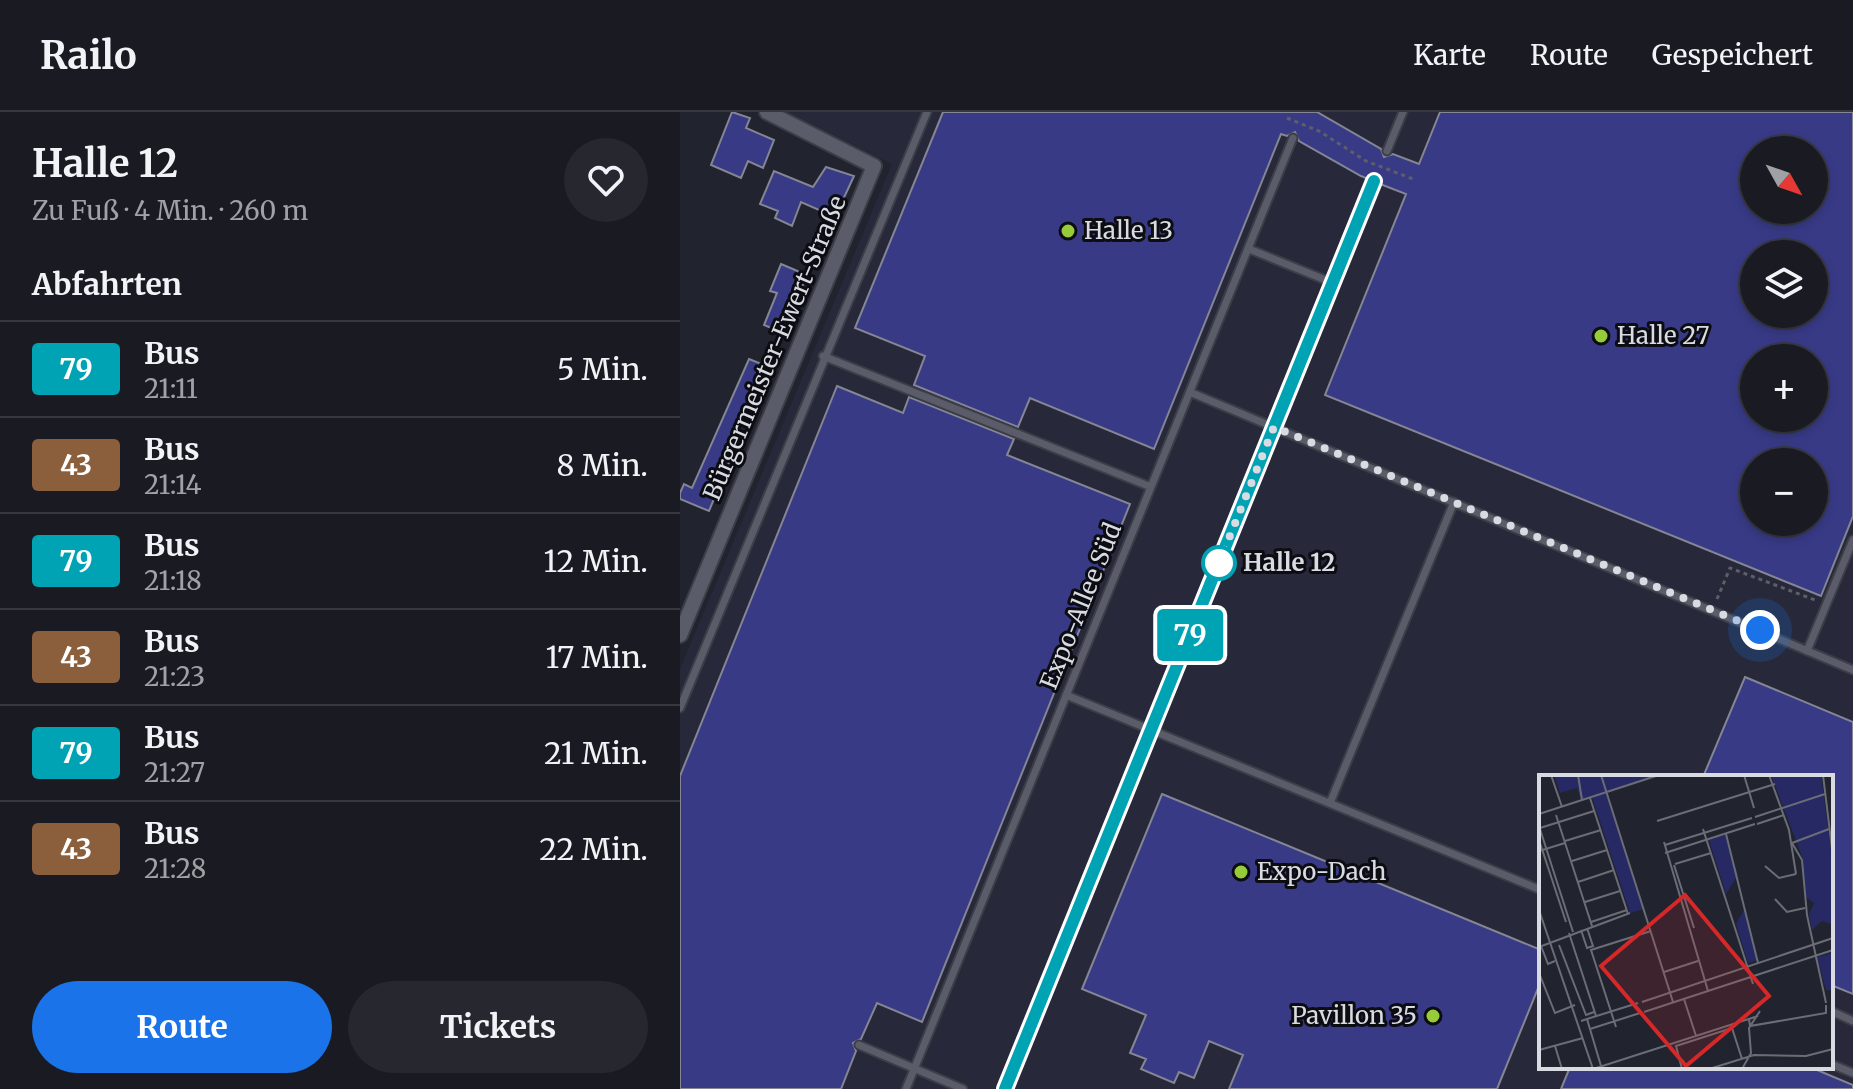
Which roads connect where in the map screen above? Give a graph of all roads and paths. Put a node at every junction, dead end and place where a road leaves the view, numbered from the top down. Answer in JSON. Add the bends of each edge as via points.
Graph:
{"nodes":[{"id":1,"x":767,"y":112,"type":"edge"},
{"id":2,"x":927,"y":112,"type":"edge"},
{"id":3,"x":1403,"y":112,"type":"edge"},
{"id":4,"x":1287,"y":118,"type":"dead end"},
{"id":5,"x":1293,"y":138,"type":"dead end"},
{"id":6,"x":1387,"y":151,"type":"dead end"},
{"id":7,"x":1413,"y":179,"type":"dead end"},
{"id":8,"x":1374,"y":181,"type":"dead end"},
{"id":9,"x":1249,"y":249,"type":"junction"},
{"id":10,"x":1333,"y":283,"type":"junction"},
{"id":11,"x":823,"y":356,"type":"junction"},
{"id":12,"x":1192,"y":393,"type":"junction"},
{"id":13,"x":1274,"y":427,"type":"junction"},
{"id":14,"x":1151,"y":487,"type":"junction"},
{"id":15,"x":1454,"y":502,"type":"junction"},
{"id":16,"x":1853,"y":540,"type":"edge"},
{"id":17,"x":1734,"y":562,"type":"dead end"},
{"id":18,"x":1730,"y":568,"type":"junction"},
{"id":19,"x":1827,"y":604,"type":"junction"},
{"id":20,"x":1713,"y":610,"type":"junction"},
{"id":21,"x":680,"y":635,"type":"edge"},
{"id":22,"x":1807,"y":651,"type":"junction"},
{"id":23,"x":1853,"y":670,"type":"edge"},
{"id":24,"x":1066,"y":695,"type":"junction"},
{"id":25,"x":680,"y":708,"type":"edge"},
{"id":26,"x":1152,"y":729,"type":"junction"},
{"id":27,"x":1330,"y":803,"type":"junction"},
{"id":28,"x":1539,"y":889,"type":"edge"},
{"id":29,"x":1833,"y":1012,"type":"edge"},
{"id":30,"x":1853,"y":1021,"type":"edge"},
{"id":31,"x":859,"y":1045,"type":"dead end"},
{"id":32,"x":1833,"y":1065,"type":"edge"},
{"id":33,"x":914,"y":1068,"type":"junction"},
{"id":34,"x":1853,"y":1073,"type":"edge"},
{"id":35,"x":906,"y":1089,"type":"edge"},
{"id":36,"x":963,"y":1089,"type":"edge"},
{"id":37,"x":1005,"y":1089,"type":"edge"}],
"edges":[{"from":1,"to":21,"type":"street","name":"Bürgermeister-Ewert-Straße","via":[[874,166]]},
{"from":2,"to":11,"type":"lane"},
{"from":3,"to":6,"type":"lane"},
{"from":4,"to":7,"type":"path","via":[[1366,161]]},
{"from":5,"to":9,"type":"lane","name":"Expo-Allee Süd"},
{"from":8,"to":10,"type":"lane"},
{"from":9,"to":10,"type":"lane"},
{"from":9,"to":12,"type":"lane","name":"Expo-Allee Süd"},
{"from":10,"to":13,"type":"lane"},
{"from":11,"to":14,"type":"lane"},
{"from":11,"to":25,"type":"lane"},
{"from":12,"to":13,"type":"lane"},
{"from":12,"to":14,"type":"lane","name":"Expo-Allee Süd"},
{"from":13,"to":15,"type":"lane"},
{"from":13,"to":26,"type":"lane"},
{"from":14,"to":24,"type":"lane","name":"Expo-Allee Süd"},
{"from":15,"to":20,"type":"lane"},
{"from":15,"to":27,"type":"lane"},
{"from":16,"to":19,"type":"lane"},
{"from":17,"to":18,"type":"path"},
{"from":18,"to":19,"type":"path"},
{"from":18,"to":20,"type":"path"},
{"from":19,"to":22,"type":"lane"},
{"from":20,"to":22,"type":"lane"},
{"from":22,"to":23,"type":"lane"},
{"from":24,"to":26,"type":"lane"},
{"from":24,"to":33,"type":"lane","name":"Expo-Allee Süd"},
{"from":26,"to":27,"type":"lane"},
{"from":26,"to":37,"type":"lane"},
{"from":27,"to":28,"type":"lane"},
{"from":29,"to":30,"type":"lane"},
{"from":31,"to":33,"type":"lane"},
{"from":32,"to":34,"type":"lane"},
{"from":33,"to":35,"type":"lane","name":"Expo-Allee Süd"},
{"from":33,"to":36,"type":"lane"}]}
